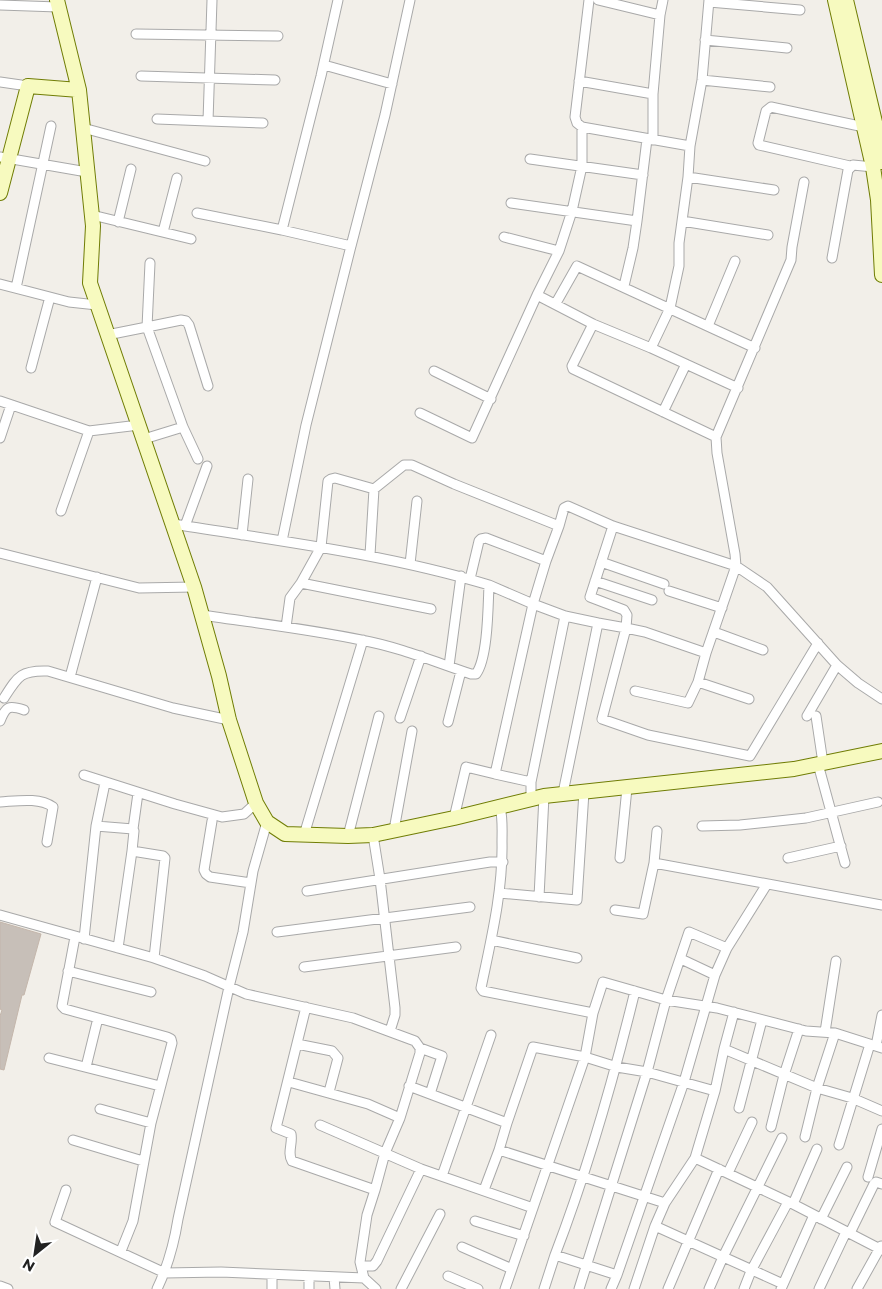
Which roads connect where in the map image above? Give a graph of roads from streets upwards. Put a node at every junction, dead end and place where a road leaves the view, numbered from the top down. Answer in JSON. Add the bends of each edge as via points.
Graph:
{"nodes":[{"id":1,"x":212,"y":0,"type":"edge"},
{"id":2,"x":338,"y":0,"type":"edge"},
{"id":3,"x":410,"y":0,"type":"edge"},
{"id":4,"x":589,"y":0,"type":"edge"},
{"id":5,"x":598,"y":0,"type":"edge"},
{"id":6,"x":663,"y":0,"type":"edge"},
{"id":7,"x":835,"y":0,"type":"edge"},
{"id":8,"x":846,"y":0,"type":"edge"},
{"id":9,"x":709,"y":1,"type":"edge"},
{"id":10,"x":57,"y":4,"type":"edge"},
{"id":11,"x":0,"y":5,"type":"edge"},
{"id":12,"x":800,"y":10,"type":"dead end"},
{"id":13,"x":660,"y":15,"type":"junction"},
{"id":14,"x":136,"y":34,"type":"dead end"},
{"id":15,"x":211,"y":35,"type":"junction"},
{"id":16,"x":278,"y":36,"type":"dead end"},
{"id":17,"x":705,"y":40,"type":"junction"},
{"id":18,"x":788,"y":48,"type":"dead end"},
{"id":19,"x":324,"y":65,"type":"junction"},
{"id":20,"x":140,"y":76,"type":"dead end"},
{"id":21,"x":209,"y":78,"type":"junction"},
{"id":22,"x":275,"y":80,"type":"dead end"},
{"id":23,"x":702,"y":80,"type":"junction"},
{"id":24,"x":579,"y":81,"type":"junction"},
{"id":25,"x":0,"y":82,"type":"edge"},
{"id":26,"x":392,"y":84,"type":"junction"},
{"id":27,"x":28,"y":86,"type":"junction"},
{"id":28,"x":770,"y":87,"type":"dead end"},
{"id":29,"x":79,"y":90,"type":"junction"},
{"id":30,"x":654,"y":94,"type":"junction"},
{"id":31,"x":876,"y":111,"type":"edge"},
{"id":32,"x":157,"y":119,"type":"dead end"},
{"id":33,"x":208,"y":121,"type":"junction"},
{"id":34,"x":263,"y":123,"type":"dead end"},
{"id":35,"x":51,"y":126,"type":"dead end"},
{"id":36,"x":582,"y":127,"type":"junction"},
{"id":37,"x":864,"y":127,"type":"junction"},
{"id":38,"x":83,"y":128,"type":"junction"},
{"id":39,"x":650,"y":140,"type":"junction"},
{"id":40,"x":690,"y":146,"type":"junction"},
{"id":41,"x":4,"y":158,"type":"edge"},
{"id":42,"x":530,"y":158,"type":"dead end"},
{"id":43,"x":205,"y":161,"type":"dead end"},
{"id":44,"x":877,"y":164,"type":"edge"},
{"id":45,"x":43,"y":165,"type":"junction"},
{"id":46,"x":582,"y":166,"type":"junction"},
{"id":47,"x":850,"y":166,"type":"junction"},
{"id":48,"x":132,"y":169,"type":"dead end"},
{"id":49,"x":87,"y":172,"type":"junction"},
{"id":50,"x":643,"y":175,"type":"junction"},
{"id":51,"x":177,"y":178,"type":"dead end"},
{"id":52,"x":688,"y":178,"type":"junction"},
{"id":53,"x":804,"y":182,"type":"dead end"},
{"id":54,"x":774,"y":190,"type":"dead end"},
{"id":55,"x":0,"y":194,"type":"edge"},
{"id":56,"x":511,"y":202,"type":"dead end"},
{"id":57,"x":572,"y":211,"type":"junction"},
{"id":58,"x":197,"y":213,"type":"dead end"},
{"id":59,"x":92,"y":215,"type":"junction"},
{"id":60,"x":638,"y":221,"type":"junction"},
{"id":61,"x":682,"y":221,"type":"junction"},
{"id":62,"x":118,"y":222,"type":"junction"},
{"id":63,"x":282,"y":230,"type":"junction"},
{"id":64,"x":163,"y":232,"type":"junction"},
{"id":65,"x":768,"y":235,"type":"dead end"},
{"id":66,"x":504,"y":236,"type":"dead end"},
{"id":67,"x":191,"y":239,"type":"dead end"},
{"id":68,"x":351,"y":246,"type":"junction"},
{"id":69,"x":559,"y":251,"type":"junction"},
{"id":70,"x":882,"y":256,"type":"edge"},
{"id":71,"x":832,"y":258,"type":"dead end"},
{"id":72,"x":735,"y":261,"type":"dead end"},
{"id":73,"x":150,"y":263,"type":"dead end"},
{"id":74,"x":882,"y":276,"type":"edge"},
{"id":75,"x":0,"y":284,"type":"edge"},
{"id":76,"x":624,"y":286,"type":"junction"},
{"id":77,"x":16,"y":288,"type":"junction"},
{"id":78,"x":537,"y":295,"type":"junction"},
{"id":79,"x":50,"y":297,"type":"junction"},
{"id":80,"x":556,"y":303,"type":"junction"},
{"id":81,"x":97,"y":305,"type":"junction"},
{"id":82,"x":670,"y":308,"type":"junction"},
{"id":83,"x":593,"y":324,"type":"junction"},
{"id":84,"x":708,"y":326,"type":"junction"},
{"id":85,"x":147,"y":327,"type":"junction"},
{"id":86,"x":107,"y":335,"type":"junction"},
{"id":87,"x":651,"y":348,"type":"junction"},
{"id":88,"x":755,"y":348,"type":"junction"},
{"id":89,"x":686,"y":364,"type":"junction"},
{"id":90,"x":31,"y":368,"type":"dead end"},
{"id":91,"x":434,"y":371,"type":"dead end"},
{"id":92,"x":208,"y":386,"type":"dead end"},
{"id":93,"x":738,"y":388,"type":"junction"},
{"id":94,"x":491,"y":399,"type":"junction"},
{"id":95,"x":0,"y":401,"type":"edge"},
{"id":96,"x":11,"y":405,"type":"junction"},
{"id":97,"x":663,"y":412,"type":"junction"},
{"id":98,"x":420,"y":413,"type":"dead end"},
{"id":99,"x":139,"y":425,"type":"junction"},
{"id":100,"x":183,"y":427,"type":"junction"},
{"id":101,"x":89,"y":431,"type":"junction"},
{"id":102,"x":0,"y":438,"type":"edge"},
{"id":103,"x":716,"y":438,"type":"junction"},
{"id":104,"x":144,"y":439,"type":"junction"},
{"id":105,"x":198,"y":460,"type":"dead end"},
{"id":106,"x":207,"y":466,"type":"dead end"},
{"id":107,"x":248,"y":479,"type":"dead end"},
{"id":108,"x":374,"y":489,"type":"junction"},
{"id":109,"x":417,"y":501,"type":"dead end"},
{"id":110,"x":61,"y":511,"type":"dead end"},
{"id":111,"x":179,"y":525,"type":"junction"},
{"id":112,"x":559,"y":526,"type":"junction"},
{"id":113,"x":613,"y":526,"type":"junction"},
{"id":114,"x":242,"y":535,"type":"junction"},
{"id":115,"x":282,"y":541,"type":"junction"},
{"id":116,"x":321,"y":547,"type":"junction"},
{"id":117,"x":0,"y":553,"type":"edge"},
{"id":118,"x":370,"y":555,"type":"junction"},
{"id":119,"x":546,"y":562,"type":"junction"},
{"id":120,"x":601,"y":562,"type":"junction"},
{"id":121,"x":410,"y":564,"type":"junction"},
{"id":122,"x":736,"y":566,"type":"junction"},
{"id":123,"x":97,"y":577,"type":"junction"},
{"id":124,"x":466,"y":578,"type":"junction"},
{"id":125,"x":595,"y":580,"type":"junction"},
{"id":126,"x":301,"y":583,"type":"junction"},
{"id":127,"x":489,"y":585,"type":"junction"},
{"id":128,"x":194,"y":588,"type":"junction"},
{"id":129,"x":652,"y":600,"type":"dead end"},
{"id":130,"x":533,"y":604,"type":"junction"},
{"id":131,"x":722,"y":608,"type":"junction"},
{"id":132,"x":431,"y":609,"type":"dead end"},
{"id":133,"x":202,"y":616,"type":"junction"},
{"id":134,"x":565,"y":616,"type":"junction"},
{"id":135,"x":598,"y":623,"type":"junction"},
{"id":136,"x":286,"y":627,"type":"junction"},
{"id":137,"x":626,"y":628,"type":"junction"},
{"id":138,"x":714,"y":632,"type":"junction"},
{"id":139,"x":363,"y":640,"type":"junction"},
{"id":140,"x":818,"y":643,"type":"junction"},
{"id":141,"x":764,"y":650,"type":"dead end"},
{"id":142,"x":706,"y":653,"type":"junction"},
{"id":143,"x":421,"y":656,"type":"junction"},
{"id":144,"x":837,"y":664,"type":"junction"},
{"id":145,"x":449,"y":666,"type":"junction"},
{"id":146,"x":461,"y":671,"type":"junction"},
{"id":147,"x":70,"y":677,"type":"junction"},
{"id":148,"x":698,"y":682,"type":"junction"},
{"id":149,"x":635,"y":691,"type":"dead end"},
{"id":150,"x":4,"y":698,"type":"dead end"},
{"id":151,"x":749,"y":699,"type":"dead end"},
{"id":152,"x":882,"y":699,"type":"edge"},
{"id":153,"x":24,"y":710,"type":"dead end"},
{"id":154,"x":379,"y":716,"type":"dead end"},
{"id":155,"x":400,"y":718,"type":"dead end"},
{"id":156,"x":229,"y":720,"type":"junction"},
{"id":157,"x":0,"y":721,"type":"edge"},
{"id":158,"x":448,"y":722,"type":"dead end"},
{"id":159,"x":412,"y":730,"type":"dead end"},
{"id":160,"x":882,"y":751,"type":"edge"},
{"id":161,"x":750,"y":756,"type":"junction"},
{"id":162,"x":821,"y":764,"type":"junction"},
{"id":163,"x":752,"y":773,"type":"junction"},
{"id":164,"x":495,"y":774,"type":"junction"},
{"id":165,"x":84,"y":775,"type":"dead end"},
{"id":166,"x":105,"y":782,"type":"junction"},
{"id":167,"x":532,"y":782,"type":"junction"},
{"id":168,"x":627,"y":788,"type":"junction"},
{"id":169,"x":584,"y":792,"type":"junction"},
{"id":170,"x":138,"y":793,"type":"junction"},
{"id":171,"x":563,"y":793,"type":"junction"},
{"id":172,"x":537,"y":798,"type":"junction"},
{"id":173,"x":0,"y":802,"type":"edge"},
{"id":174,"x":878,"y":802,"type":"dead end"},
{"id":175,"x":256,"y":803,"type":"junction"},
{"id":176,"x":500,"y":807,"type":"junction"},
{"id":177,"x":830,"y":812,"type":"junction"},
{"id":178,"x":454,"y":818,"type":"junction"},
{"id":179,"x":212,"y":821,"type":"dead end"},
{"id":180,"x":267,"y":822,"type":"junction"},
{"id":181,"x":96,"y":826,"type":"junction"},
{"id":182,"x":702,"y":826,"type":"dead end"},
{"id":183,"x":133,"y":829,"type":"junction"},
{"id":184,"x":394,"y":830,"type":"junction"},
{"id":185,"x":658,"y":831,"type":"dead end"},
{"id":186,"x":304,"y":835,"type":"junction"},
{"id":187,"x":373,"y":835,"type":"junction"},
{"id":188,"x":348,"y":836,"type":"junction"},
{"id":189,"x":47,"y":842,"type":"dead end"},
{"id":190,"x":841,"y":846,"type":"junction"},
{"id":191,"x":132,"y":851,"type":"junction"},
{"id":192,"x":620,"y":858,"type":"dead end"},
{"id":193,"x":788,"y":858,"type":"dead end"},
{"id":194,"x":503,"y":862,"type":"junction"},
{"id":195,"x":654,"y":863,"type":"junction"},
{"id":196,"x":846,"y":863,"type":"dead end"},
{"id":197,"x":380,"y":879,"type":"junction"},
{"id":198,"x":251,"y":883,"type":"junction"},
{"id":199,"x":767,"y":884,"type":"junction"},
{"id":200,"x":307,"y":891,"type":"dead end"},
{"id":201,"x":499,"y":893,"type":"junction"},
{"id":202,"x":539,"y":897,"type":"junction"},
{"id":203,"x":882,"y":905,"type":"edge"},
{"id":204,"x":470,"y":907,"type":"dead end"},
{"id":205,"x":615,"y":910,"type":"dead end"},
{"id":206,"x":0,"y":915,"type":"edge"},
{"id":207,"x":385,"y":918,"type":"junction"},
{"id":208,"x":277,"y":932,"type":"dead end"},
{"id":209,"x":79,"y":938,"type":"junction"},
{"id":210,"x":491,"y":940,"type":"junction"},
{"id":211,"x":456,"y":947,"type":"dead end"},
{"id":212,"x":118,"y":948,"type":"junction"},
{"id":213,"x":727,"y":948,"type":"junction"},
{"id":214,"x":390,"y":955,"type":"junction"},
{"id":215,"x":154,"y":958,"type":"junction"},
{"id":216,"x":577,"y":958,"type":"dead end"},
{"id":217,"x":681,"y":959,"type":"junction"},
{"id":218,"x":836,"y":961,"type":"dead end"},
{"id":219,"x":304,"y":967,"type":"dead end"},
{"id":220,"x":68,"y":971,"type":"junction"},
{"id":221,"x":715,"y":974,"type":"junction"},
{"id":222,"x":229,"y":987,"type":"junction"},
{"id":223,"x":635,"y":991,"type":"junction"},
{"id":224,"x":151,"y":992,"type":"dead end"},
{"id":225,"x":666,"y":1000,"type":"junction"},
{"id":226,"x":706,"y":1005,"type":"junction"},
{"id":227,"x":306,"y":1007,"type":"junction"},
{"id":228,"x":734,"y":1012,"type":"junction"},
{"id":229,"x":592,"y":1013,"type":"junction"},
{"id":230,"x":882,"y":1015,"type":"edge"},
{"id":231,"x":98,"y":1018,"type":"junction"},
{"id":232,"x":762,"y":1020,"type":"junction"},
{"id":233,"x":799,"y":1029,"type":"junction"},
{"id":234,"x":390,"y":1031,"type":"junction"},
{"id":235,"x":825,"y":1032,"type":"junction"},
{"id":236,"x":835,"y":1033,"type":"junction"},
{"id":237,"x":491,"y":1035,"type":"dead end"},
{"id":238,"x":297,"y":1044,"type":"junction"},
{"id":239,"x":876,"y":1046,"type":"edge"},
{"id":240,"x":420,"y":1048,"type":"junction"},
{"id":241,"x":724,"y":1049,"type":"junction"},
{"id":242,"x":585,"y":1057,"type":"junction"},
{"id":243,"x":49,"y":1058,"type":"dead end"},
{"id":244,"x":750,"y":1061,"type":"junction"},
{"id":245,"x":86,"y":1067,"type":"junction"},
{"id":246,"x":617,"y":1067,"type":"junction"},
{"id":247,"x":647,"y":1072,"type":"junction"},
{"id":248,"x":784,"y":1075,"type":"junction"},
{"id":249,"x":289,"y":1082,"type":"junction"},
{"id":250,"x":684,"y":1082,"type":"junction"},
{"id":251,"x":160,"y":1086,"type":"junction"},
{"id":252,"x":409,"y":1086,"type":"junction"},
{"id":253,"x":816,"y":1088,"type":"junction"},
{"id":254,"x":715,"y":1091,"type":"junction"},
{"id":255,"x":329,"y":1092,"type":"junction"},
{"id":256,"x":430,"y":1094,"type":"junction"},
{"id":257,"x":852,"y":1098,"type":"junction"},
{"id":258,"x":465,"y":1107,"type":"junction"},
{"id":259,"x":739,"y":1108,"type":"dead end"},
{"id":260,"x":100,"y":1109,"type":"dead end"},
{"id":261,"x":882,"y":1111,"type":"edge"},
{"id":262,"x":400,"y":1118,"type":"junction"},
{"id":263,"x":752,"y":1122,"type":"dead end"},
{"id":264,"x":150,"y":1123,"type":"junction"},
{"id":265,"x":507,"y":1123,"type":"junction"},
{"id":266,"x":320,"y":1125,"type":"dead end"},
{"id":267,"x":771,"y":1126,"type":"dead end"},
{"id":268,"x":882,"y":1129,"type":"edge"},
{"id":269,"x":805,"y":1137,"type":"dead end"},
{"id":270,"x":782,"y":1138,"type":"dead end"},
{"id":271,"x":73,"y":1140,"type":"dead end"},
{"id":272,"x":838,"y":1145,"type":"dead end"},
{"id":273,"x":817,"y":1149,"type":"dead end"},
{"id":274,"x":499,"y":1150,"type":"junction"},
{"id":275,"x":385,"y":1153,"type":"junction"},
{"id":276,"x":695,"y":1158,"type":"junction"},
{"id":277,"x":143,"y":1161,"type":"junction"},
{"id":278,"x":548,"y":1164,"type":"junction"},
{"id":279,"x":846,"y":1167,"type":"dead end"},
{"id":280,"x":421,"y":1169,"type":"junction"},
{"id":281,"x":719,"y":1169,"type":"junction"},
{"id":282,"x":728,"y":1173,"type":"junction"},
{"id":283,"x":442,"y":1176,"type":"junction"},
{"id":284,"x":584,"y":1176,"type":"junction"},
{"id":285,"x":868,"y":1176,"type":"dead end"},
{"id":286,"x":612,"y":1184,"type":"junction"},
{"id":287,"x":882,"y":1184,"type":"edge"},
{"id":288,"x":758,"y":1188,"type":"junction"},
{"id":289,"x":66,"y":1190,"type":"dead end"},
{"id":290,"x":375,"y":1190,"type":"junction"},
{"id":291,"x":484,"y":1190,"type":"junction"},
{"id":292,"x":645,"y":1197,"type":"junction"},
{"id":293,"x":665,"y":1203,"type":"junction"},
{"id":294,"x":790,"y":1203,"type":"junction"},
{"id":295,"x":534,"y":1208,"type":"junction"},
{"id":296,"x":440,"y":1214,"type":"dead end"},
{"id":297,"x":818,"y":1217,"type":"junction"},
{"id":298,"x":475,"y":1221,"type":"dead end"},
{"id":299,"x":656,"y":1226,"type":"junction"},
{"id":300,"x":848,"y":1232,"type":"junction"},
{"id":301,"x":524,"y":1236,"type":"junction"},
{"id":302,"x":688,"y":1241,"type":"junction"},
{"id":303,"x":462,"y":1247,"type":"dead end"},
{"id":304,"x":881,"y":1248,"type":"edge"},
{"id":305,"x":121,"y":1251,"type":"junction"},
{"id":306,"x":555,"y":1255,"type":"junction"},
{"id":307,"x":723,"y":1256,"type":"junction"},
{"id":308,"x":361,"y":1266,"type":"junction"},
{"id":309,"x":587,"y":1266,"type":"junction"},
{"id":310,"x":512,"y":1269,"type":"junction"},
{"id":311,"x":751,"y":1271,"type":"junction"},
{"id":312,"x":165,"y":1273,"type":"junction"},
{"id":313,"x":272,"y":1275,"type":"junction"},
{"id":314,"x":616,"y":1275,"type":"junction"},
{"id":315,"x":309,"y":1276,"type":"junction"},
{"id":316,"x":448,"y":1276,"type":"dead end"},
{"id":317,"x":334,"y":1277,"type":"junction"},
{"id":318,"x":364,"y":1278,"type":"junction"},
{"id":319,"x":0,"y":1286,"type":"edge"},
{"id":320,"x":782,"y":1287,"type":"edge"},
{"id":321,"x":8,"y":1289,"type":"edge"},
{"id":322,"x":157,"y":1289,"type":"edge"},
{"id":323,"x":272,"y":1289,"type":"edge"},
{"id":324,"x":309,"y":1289,"type":"edge"},
{"id":325,"x":335,"y":1289,"type":"edge"},
{"id":326,"x":376,"y":1289,"type":"edge"},
{"id":327,"x":401,"y":1289,"type":"edge"},
{"id":328,"x":478,"y":1289,"type":"edge"},
{"id":329,"x":505,"y":1289,"type":"edge"},
{"id":330,"x":544,"y":1289,"type":"edge"},
{"id":331,"x":579,"y":1289,"type":"edge"},
{"id":332,"x":611,"y":1289,"type":"edge"},
{"id":333,"x":634,"y":1289,"type":"edge"},
{"id":334,"x":668,"y":1289,"type":"edge"},
{"id":335,"x":710,"y":1289,"type":"edge"},
{"id":336,"x":744,"y":1289,"type":"edge"},
{"id":337,"x":819,"y":1289,"type":"edge"},
{"id":338,"x":857,"y":1289,"type":"edge"}],
"edges":[{"from":1,"to":15,"type":"street"},
{"from":2,"to":19,"type":"street"},
{"from":3,"to":26,"type":"street"},
{"from":4,"to":24,"type":"street"},
{"from":5,"to":13,"type":"street"},
{"from":6,"to":13,"type":"street"},
{"from":7,"to":37,"type":"street"},
{"from":8,"to":31,"type":"street"},
{"from":9,"to":12,"type":"street"},
{"from":9,"to":17,"type":"street"},
{"from":10,"to":11,"type":"street"},
{"from":10,"to":29,"type":"street"},
{"from":13,"to":30,"type":"street"},
{"from":14,"to":15,"type":"street"},
{"from":15,"to":16,"type":"street"},
{"from":15,"to":21,"type":"street"},
{"from":17,"to":18,"type":"street"},
{"from":17,"to":23,"type":"street"},
{"from":19,"to":26,"type":"street"},
{"from":19,"to":63,"type":"street"},
{"from":20,"to":21,"type":"street"},
{"from":21,"to":22,"type":"street"},
{"from":21,"to":33,"type":"street"},
{"from":23,"to":28,"type":"street"},
{"from":23,"to":40,"type":"street"},
{"from":24,"to":30,"type":"street"},
{"from":24,"to":36,"type":"street","via":[[575,117]]},
{"from":25,"to":27,"type":"street"},
{"from":26,"to":68,"type":"street"},
{"from":27,"to":29,"type":"street"},
{"from":27,"to":41,"type":"street"},
{"from":29,"to":38,"type":"street"},
{"from":30,"to":39,"type":"street"},
{"from":31,"to":44,"type":"street"},
{"from":32,"to":33,"type":"street"},
{"from":33,"to":34,"type":"street"},
{"from":35,"to":45,"type":"street"},
{"from":36,"to":39,"type":"street"},
{"from":36,"to":46,"type":"street"},
{"from":37,"to":44,"type":"street"},
{"from":37,"to":47,"type":"street","via":[[771,107],[766,111],[759,145]]},
{"from":38,"to":43,"type":"street"},
{"from":38,"to":49,"type":"street"},
{"from":39,"to":40,"type":"street"},
{"from":39,"to":50,"type":"street"},
{"from":40,"to":52,"type":"street"},
{"from":41,"to":45,"type":"street"},
{"from":41,"to":55,"type":"street"},
{"from":42,"to":46,"type":"street"},
{"from":44,"to":47,"type":"street"},
{"from":44,"to":70,"type":"street"},
{"from":45,"to":49,"type":"street"},
{"from":45,"to":77,"type":"street"},
{"from":46,"to":50,"type":"street"},
{"from":46,"to":57,"type":"street"},
{"from":47,"to":71,"type":"street"},
{"from":48,"to":62,"type":"street"},
{"from":49,"to":59,"type":"street"},
{"from":50,"to":60,"type":"street"},
{"from":51,"to":64,"type":"street"},
{"from":52,"to":54,"type":"street"},
{"from":52,"to":61,"type":"street"},
{"from":53,"to":88,"type":"street","via":[[791,260]]},
{"from":56,"to":57,"type":"street"},
{"from":57,"to":60,"type":"street"},
{"from":57,"to":69,"type":"street"},
{"from":58,"to":63,"type":"street"},
{"from":59,"to":62,"type":"street"},
{"from":59,"to":81,"type":"street","via":[[90,284]]},
{"from":60,"to":76,"type":"street"},
{"from":61,"to":65,"type":"street"},
{"from":61,"to":82,"type":"street","via":[[679,266]]},
{"from":62,"to":64,"type":"street"},
{"from":63,"to":68,"type":"street"},
{"from":64,"to":67,"type":"street"},
{"from":66,"to":69,"type":"street"},
{"from":68,"to":115,"type":"street","via":[[306,424]]},
{"from":69,"to":78,"type":"street"},
{"from":70,"to":74,"type":"street"},
{"from":72,"to":84,"type":"street"},
{"from":73,"to":85,"type":"street"},
{"from":75,"to":77,"type":"street"},
{"from":76,"to":80,"type":"street","via":[[577,266]]},
{"from":76,"to":82,"type":"street"},
{"from":77,"to":79,"type":"street"},
{"from":78,"to":80,"type":"street"},
{"from":78,"to":94,"type":"street"},
{"from":79,"to":81,"type":"street"},
{"from":79,"to":90,"type":"street"},
{"from":80,"to":83,"type":"street"},
{"from":81,"to":86,"type":"street"},
{"from":82,"to":84,"type":"street"},
{"from":82,"to":87,"type":"street"},
{"from":83,"to":87,"type":"street"},
{"from":83,"to":97,"type":"street","via":[[573,369]]},
{"from":84,"to":88,"type":"street"},
{"from":85,"to":86,"type":"street"},
{"from":85,"to":92,"type":"street","via":[[186,321]]},
{"from":85,"to":100,"type":"street"},
{"from":86,"to":99,"type":"street"},
{"from":87,"to":89,"type":"street"},
{"from":88,"to":93,"type":"street"},
{"from":89,"to":93,"type":"street"},
{"from":89,"to":97,"type":"street"},
{"from":91,"to":94,"type":"street"},
{"from":93,"to":103,"type":"street"},
{"from":94,"to":98,"type":"street","via":[[472,438]]},
{"from":95,"to":96,"type":"street"},
{"from":96,"to":101,"type":"street"},
{"from":96,"to":102,"type":"street"},
{"from":97,"to":103,"type":"street"},
{"from":99,"to":101,"type":"street"},
{"from":99,"to":104,"type":"street"},
{"from":100,"to":104,"type":"street"},
{"from":100,"to":105,"type":"street"},
{"from":101,"to":110,"type":"street"},
{"from":103,"to":122,"type":"street"},
{"from":104,"to":111,"type":"street"},
{"from":106,"to":111,"type":"street"},
{"from":107,"to":114,"type":"street"},
{"from":108,"to":112,"type":"street","via":[[404,465],[412,465]]},
{"from":108,"to":116,"type":"street","via":[[334,478],[328,481]]},
{"from":108,"to":118,"type":"street"},
{"from":109,"to":121,"type":"street"},
{"from":111,"to":114,"type":"street"},
{"from":111,"to":128,"type":"street"},
{"from":112,"to":113,"type":"street","via":[[564,508],[568,506]]},
{"from":112,"to":119,"type":"street"},
{"from":113,"to":120,"type":"street"},
{"from":113,"to":122,"type":"street"},
{"from":114,"to":115,"type":"street"},
{"from":115,"to":116,"type":"street"},
{"from":116,"to":118,"type":"street"},
{"from":116,"to":126,"type":"street"},
{"from":117,"to":123,"type":"street"},
{"from":118,"to":121,"type":"street"},
{"from":119,"to":124,"type":"street","via":[[481,538]]},
{"from":119,"to":130,"type":"street"},
{"from":120,"to":125,"type":"street"},
{"from":120,"to":131,"type":"street"},
{"from":121,"to":124,"type":"street"},
{"from":122,"to":131,"type":"street"},
{"from":122,"to":140,"type":"street","via":[[767,587]]},
{"from":123,"to":128,"type":"street","via":[[139,588]]},
{"from":123,"to":147,"type":"street"},
{"from":124,"to":127,"type":"street"},
{"from":124,"to":145,"type":"street"},
{"from":125,"to":129,"type":"street"},
{"from":125,"to":137,"type":"street","via":[[590,597],[624,610]]},
{"from":126,"to":132,"type":"street"},
{"from":126,"to":136,"type":"street","via":[[290,598]]},
{"from":127,"to":130,"type":"street"},
{"from":127,"to":146,"type":"street","via":[[479,670],[476,674]]},
{"from":128,"to":133,"type":"street"},
{"from":130,"to":134,"type":"street"},
{"from":130,"to":164,"type":"street"},
{"from":131,"to":138,"type":"street"},
{"from":133,"to":136,"type":"street"},
{"from":133,"to":156,"type":"street"},
{"from":134,"to":135,"type":"street"},
{"from":134,"to":167,"type":"street"},
{"from":135,"to":137,"type":"street"},
{"from":135,"to":171,"type":"street"},
{"from":136,"to":139,"type":"street"},
{"from":137,"to":142,"type":"street"},
{"from":137,"to":161,"type":"street","via":[[602,719],[648,735]]},
{"from":138,"to":141,"type":"street"},
{"from":138,"to":142,"type":"street"},
{"from":139,"to":143,"type":"street"},
{"from":139,"to":186,"type":"street"},
{"from":140,"to":144,"type":"street"},
{"from":140,"to":161,"type":"street"},
{"from":142,"to":148,"type":"street"},
{"from":143,"to":145,"type":"street"},
{"from":143,"to":155,"type":"street"},
{"from":144,"to":152,"type":"street"},
{"from":144,"to":162,"type":"street","via":[[811,716]]},
{"from":145,"to":146,"type":"street"},
{"from":146,"to":158,"type":"street"},
{"from":147,"to":150,"type":"street","via":[[32,671],[13,684]]},
{"from":147,"to":156,"type":"street","via":[[180,710]]},
{"from":148,"to":149,"type":"street","via":[[688,703]]},
{"from":148,"to":151,"type":"street"},
{"from":153,"to":157,"type":"street","via":[[12,706]]},
{"from":154,"to":188,"type":"street"},
{"from":156,"to":175,"type":"street"},
{"from":159,"to":184,"type":"street"},
{"from":160,"to":162,"type":"street"},
{"from":161,"to":163,"type":"street"},
{"from":162,"to":163,"type":"street"},
{"from":162,"to":177,"type":"street"},
{"from":163,"to":168,"type":"street"},
{"from":164,"to":167,"type":"street"},
{"from":164,"to":178,"type":"street","via":[[466,767]]},
{"from":165,"to":166,"type":"street"},
{"from":166,"to":170,"type":"street"},
{"from":166,"to":181,"type":"street"},
{"from":167,"to":172,"type":"street"},
{"from":168,"to":169,"type":"street"},
{"from":168,"to":192,"type":"street"},
{"from":169,"to":171,"type":"street"},
{"from":169,"to":202,"type":"street","via":[[577,900]]},
{"from":170,"to":175,"type":"street","via":[[222,817],[244,814]]},
{"from":170,"to":183,"type":"street"},
{"from":171,"to":172,"type":"street"},
{"from":172,"to":176,"type":"street"},
{"from":172,"to":202,"type":"street"},
{"from":173,"to":189,"type":"street","via":[[46,802],[53,807]]},
{"from":174,"to":177,"type":"street"},
{"from":175,"to":180,"type":"street"},
{"from":176,"to":178,"type":"street"},
{"from":176,"to":194,"type":"street"},
{"from":177,"to":182,"type":"street","via":[[774,822]]},
{"from":177,"to":190,"type":"street"},
{"from":178,"to":184,"type":"street"},
{"from":179,"to":198,"type":"street","via":[[206,874]]},
{"from":180,"to":186,"type":"street","via":[[285,834]]},
{"from":180,"to":198,"type":"street"},
{"from":181,"to":183,"type":"street"},
{"from":181,"to":209,"type":"street"},
{"from":183,"to":191,"type":"street"},
{"from":184,"to":187,"type":"street"},
{"from":185,"to":195,"type":"street"},
{"from":186,"to":188,"type":"street"},
{"from":187,"to":188,"type":"street"},
{"from":187,"to":197,"type":"street"},
{"from":190,"to":193,"type":"street"},
{"from":190,"to":196,"type":"street"},
{"from":191,"to":212,"type":"street"},
{"from":191,"to":215,"type":"street","via":[[165,858]]},
{"from":194,"to":197,"type":"street"},
{"from":194,"to":201,"type":"street"},
{"from":195,"to":199,"type":"street"},
{"from":195,"to":205,"type":"street","via":[[643,914]]},
{"from":197,"to":200,"type":"street"},
{"from":197,"to":207,"type":"street"},
{"from":198,"to":222,"type":"street"},
{"from":199,"to":203,"type":"street"},
{"from":199,"to":213,"type":"street"},
{"from":201,"to":202,"type":"street"},
{"from":201,"to":210,"type":"street"},
{"from":204,"to":207,"type":"street"},
{"from":206,"to":209,"type":"street"},
{"from":207,"to":208,"type":"street"},
{"from":207,"to":214,"type":"street"},
{"from":209,"to":212,"type":"street"},
{"from":209,"to":220,"type":"street"},
{"from":210,"to":216,"type":"street"},
{"from":210,"to":229,"type":"street","via":[[483,991]]},
{"from":211,"to":214,"type":"street"},
{"from":212,"to":215,"type":"street"},
{"from":213,"to":217,"type":"street","via":[[689,932]]},
{"from":213,"to":221,"type":"street"},
{"from":214,"to":219,"type":"street"},
{"from":214,"to":234,"type":"street","via":[[396,1008]]},
{"from":215,"to":222,"type":"street"},
{"from":217,"to":221,"type":"street"},
{"from":217,"to":225,"type":"street"},
{"from":218,"to":235,"type":"street"},
{"from":220,"to":224,"type":"street"},
{"from":220,"to":231,"type":"street","via":[[62,1006]]},
{"from":221,"to":226,"type":"street"},
{"from":222,"to":227,"type":"street","via":[[246,994]]},
{"from":222,"to":312,"type":"street","via":[[174,1245]]},
{"from":223,"to":225,"type":"street"},
{"from":223,"to":229,"type":"street","via":[[602,982]]},
{"from":223,"to":246,"type":"street"},
{"from":225,"to":226,"type":"street"},
{"from":225,"to":247,"type":"street"},
{"from":226,"to":228,"type":"street"},
{"from":226,"to":250,"type":"street"},
{"from":227,"to":234,"type":"street"},
{"from":227,"to":238,"type":"street"},
{"from":228,"to":232,"type":"street"},
{"from":228,"to":241,"type":"street"},
{"from":229,"to":242,"type":"street"},
{"from":230,"to":239,"type":"street"},
{"from":231,"to":245,"type":"street"},
{"from":231,"to":251,"type":"street","via":[[171,1039]]},
{"from":232,"to":233,"type":"street"},
{"from":232,"to":244,"type":"street"},
{"from":233,"to":235,"type":"street"},
{"from":233,"to":248,"type":"street"},
{"from":234,"to":240,"type":"street","via":[[415,1041]]},
{"from":235,"to":236,"type":"street"},
{"from":236,"to":239,"type":"street"},
{"from":236,"to":253,"type":"street"},
{"from":237,"to":258,"type":"street"},
{"from":238,"to":249,"type":"street"},
{"from":238,"to":255,"type":"street","via":[[336,1054],[338,1058]]},
{"from":239,"to":257,"type":"street"},
{"from":240,"to":252,"type":"street"},
{"from":240,"to":256,"type":"street","via":[[442,1056]]},
{"from":241,"to":244,"type":"street"},
{"from":241,"to":254,"type":"street"},
{"from":242,"to":246,"type":"street"},
{"from":242,"to":265,"type":"street","via":[[533,1047]]},
{"from":242,"to":278,"type":"street"},
{"from":243,"to":245,"type":"street"},
{"from":244,"to":248,"type":"street"},
{"from":244,"to":259,"type":"street"},
{"from":245,"to":251,"type":"street"},
{"from":246,"to":247,"type":"street"},
{"from":246,"to":284,"type":"street"},
{"from":247,"to":250,"type":"street"},
{"from":247,"to":286,"type":"street"},
{"from":248,"to":253,"type":"street"},
{"from":248,"to":267,"type":"street"},
{"from":249,"to":255,"type":"street"},
{"from":249,"to":290,"type":"street","via":[[276,1128],[292,1137],[290,1159]]},
{"from":250,"to":254,"type":"street"},
{"from":250,"to":292,"type":"street"},
{"from":251,"to":264,"type":"street"},
{"from":252,"to":256,"type":"street"},
{"from":252,"to":262,"type":"street"},
{"from":253,"to":257,"type":"street"},
{"from":253,"to":269,"type":"street"},
{"from":254,"to":276,"type":"street"},
{"from":255,"to":262,"type":"street"},
{"from":256,"to":258,"type":"street"},
{"from":257,"to":261,"type":"street"},
{"from":257,"to":272,"type":"street"},
{"from":258,"to":265,"type":"street"},
{"from":258,"to":283,"type":"street"},
{"from":260,"to":264,"type":"street"},
{"from":262,"to":275,"type":"street"},
{"from":263,"to":282,"type":"street"},
{"from":264,"to":277,"type":"street"},
{"from":265,"to":274,"type":"street"},
{"from":266,"to":275,"type":"street"},
{"from":268,"to":285,"type":"street"},
{"from":270,"to":288,"type":"street"},
{"from":271,"to":277,"type":"street"},
{"from":273,"to":294,"type":"street"},
{"from":274,"to":278,"type":"street"},
{"from":274,"to":291,"type":"street"},
{"from":275,"to":280,"type":"street"},
{"from":275,"to":290,"type":"street"},
{"from":276,"to":281,"type":"street"},
{"from":276,"to":293,"type":"street"},
{"from":277,"to":305,"type":"street","via":[[133,1221]]},
{"from":278,"to":284,"type":"street"},
{"from":278,"to":295,"type":"street"},
{"from":279,"to":297,"type":"street"},
{"from":280,"to":283,"type":"street"},
{"from":280,"to":308,"type":"street","via":[[377,1261],[373,1266]]},
{"from":281,"to":282,"type":"street"},
{"from":281,"to":302,"type":"street"},
{"from":282,"to":288,"type":"street"},
{"from":283,"to":291,"type":"street"},
{"from":284,"to":286,"type":"street"},
{"from":284,"to":306,"type":"street"},
{"from":286,"to":292,"type":"street"},
{"from":286,"to":309,"type":"street"},
{"from":287,"to":300,"type":"street","via":[[874,1184]]},
{"from":288,"to":294,"type":"street"},
{"from":288,"to":307,"type":"street"},
{"from":289,"to":305,"type":"street","via":[[55,1222]]},
{"from":290,"to":308,"type":"street","via":[[367,1215]]},
{"from":291,"to":295,"type":"street"},
{"from":292,"to":293,"type":"street"},
{"from":292,"to":314,"type":"street"},
{"from":293,"to":299,"type":"street"},
{"from":294,"to":297,"type":"street"},
{"from":294,"to":311,"type":"street"},
{"from":295,"to":301,"type":"street"},
{"from":296,"to":327,"type":"street"},
{"from":297,"to":300,"type":"street"},
{"from":297,"to":320,"type":"street"},
{"from":298,"to":301,"type":"street"},
{"from":299,"to":302,"type":"street"},
{"from":299,"to":333,"type":"street"},
{"from":300,"to":304,"type":"street"},
{"from":300,"to":337,"type":"street"},
{"from":301,"to":310,"type":"street"},
{"from":302,"to":307,"type":"street"},
{"from":302,"to":334,"type":"street"},
{"from":303,"to":310,"type":"street"},
{"from":304,"to":338,"type":"street"},
{"from":305,"to":312,"type":"street"},
{"from":306,"to":309,"type":"street"},
{"from":306,"to":330,"type":"street"},
{"from":307,"to":311,"type":"street"},
{"from":307,"to":335,"type":"street"},
{"from":308,"to":318,"type":"street"},
{"from":309,"to":314,"type":"street"},
{"from":309,"to":331,"type":"street"},
{"from":310,"to":329,"type":"street"},
{"from":311,"to":320,"type":"street"},
{"from":311,"to":336,"type":"street"},
{"from":312,"to":313,"type":"street"},
{"from":312,"to":322,"type":"street"},
{"from":313,"to":315,"type":"street"},
{"from":313,"to":323,"type":"street"},
{"from":314,"to":332,"type":"street"},
{"from":315,"to":317,"type":"street"},
{"from":315,"to":324,"type":"street"},
{"from":316,"to":328,"type":"street"},
{"from":317,"to":318,"type":"street"},
{"from":317,"to":325,"type":"street"},
{"from":318,"to":326,"type":"street"},
{"from":319,"to":321,"type":"street"}]}
